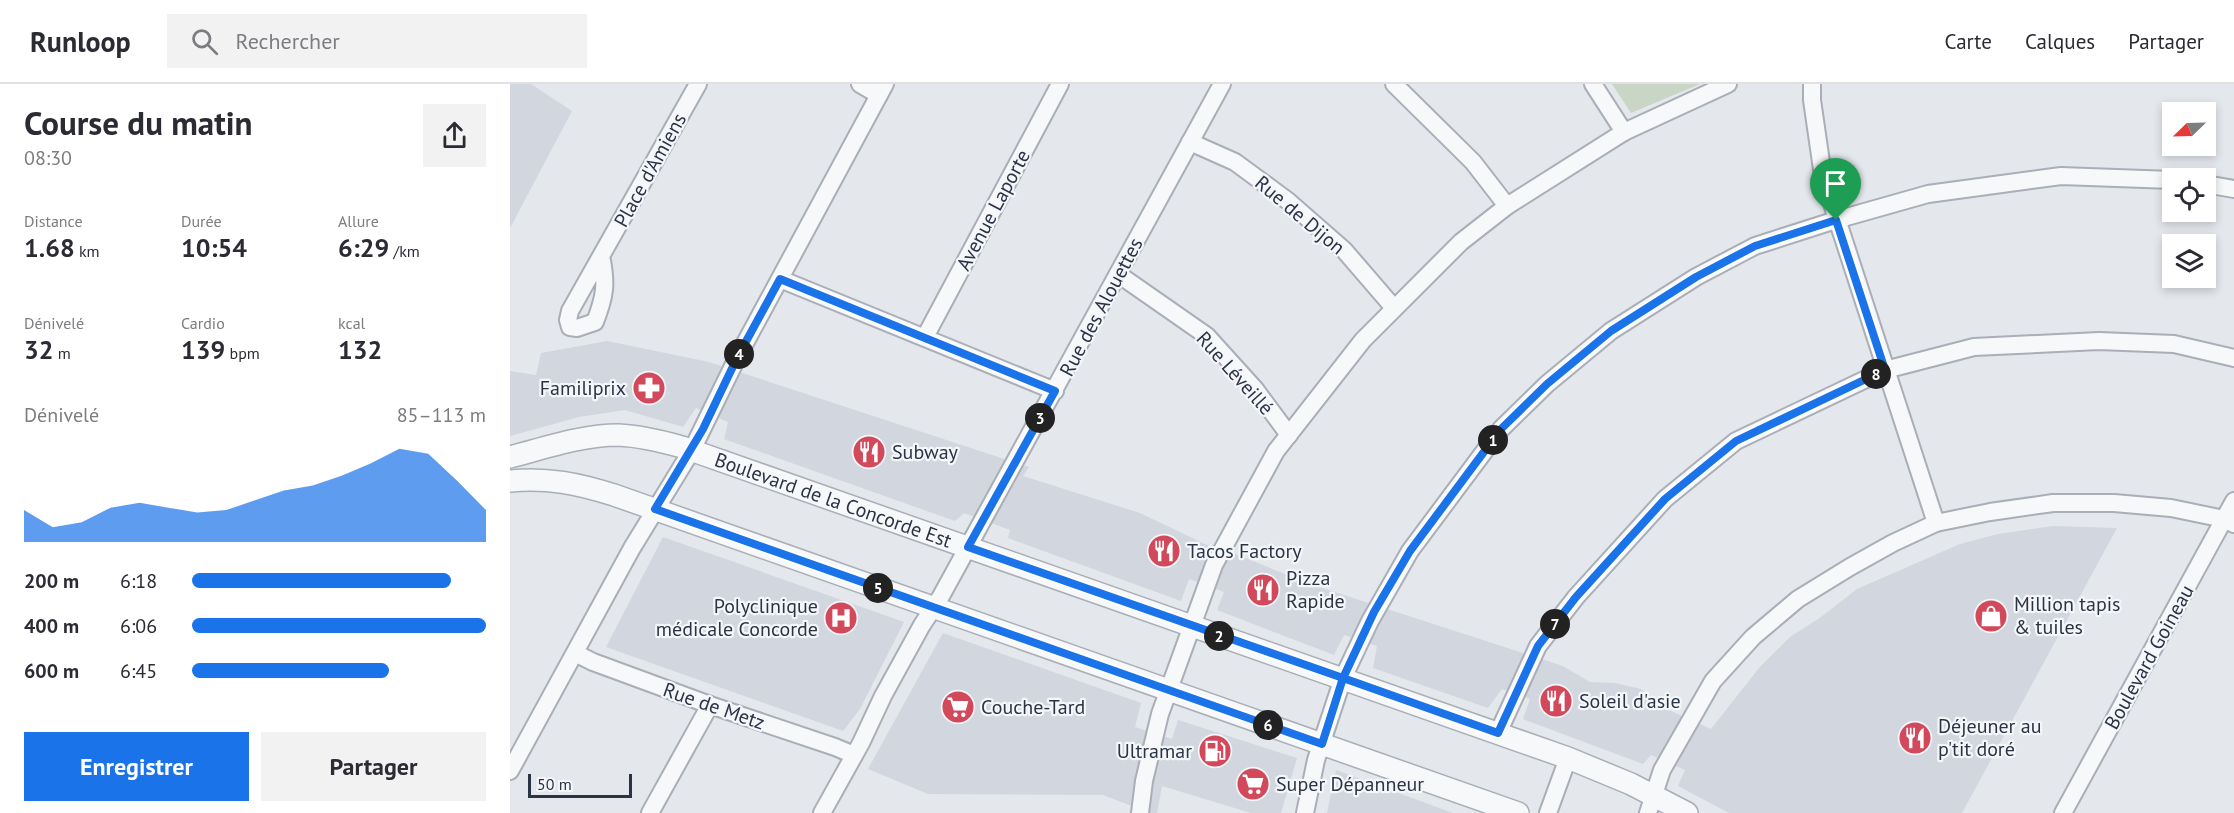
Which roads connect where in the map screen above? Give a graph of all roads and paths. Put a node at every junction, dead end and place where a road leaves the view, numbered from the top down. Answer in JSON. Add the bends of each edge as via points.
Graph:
{"nodes":[{"id":1,"x":698,"y":84,"type":"edge"},
{"id":2,"x":860,"y":84,"type":"edge"},
{"id":3,"x":1060,"y":84,"type":"edge"},
{"id":4,"x":1222,"y":84,"type":"edge"},
{"id":5,"x":1394,"y":84,"type":"edge"},
{"id":6,"x":1593,"y":84,"type":"edge"},
{"id":7,"x":1728,"y":84,"type":"edge"},
{"id":8,"x":1812,"y":84,"type":"edge"},
{"id":9,"x":882,"y":89,"type":"edge"},
{"id":10,"x":1624,"y":132,"type":"junction"},
{"id":11,"x":1190,"y":142,"type":"junction"},
{"id":12,"x":2162,"y":180,"type":"edge"},
{"id":13,"x":2216,"y":186,"type":"edge"},
{"id":14,"x":2234,"y":189,"type":"edge"},
{"id":15,"x":1507,"y":206,"type":"junction"},
{"id":16,"x":1836,"y":220,"type":"junction"},
{"id":17,"x":602,"y":256,"type":"dead end"},
{"id":18,"x":1118,"y":274,"type":"junction"},
{"id":19,"x":780,"y":279,"type":"junction"},
{"id":20,"x":1394,"y":308,"type":"junction"},
{"id":21,"x":925,"y":337,"type":"junction"},
{"id":22,"x":2234,"y":358,"type":"edge"},
{"id":23,"x":1885,"y":370,"type":"junction"},
{"id":24,"x":1055,"y":391,"type":"junction"},
{"id":25,"x":1289,"y":435,"type":"junction"},
{"id":26,"x":692,"y":450,"type":"junction"},
{"id":27,"x":510,"y":457,"type":"edge"},
{"id":28,"x":510,"y":481,"type":"edge"},
{"id":29,"x":2234,"y":501,"type":"edge"},
{"id":30,"x":655,"y":509,"type":"junction"},
{"id":31,"x":2229,"y":522,"type":"edge"},
{"id":32,"x":1936,"y":524,"type":"junction"},
{"id":33,"x":968,"y":547,"type":"junction"},
{"id":34,"x":934,"y":607,"type":"junction"},
{"id":35,"x":1191,"y":626,"type":"junction"},
{"id":36,"x":574,"y":653,"type":"junction"},
{"id":37,"x":1343,"y":678,"type":"junction"},
{"id":38,"x":1168,"y":689,"type":"junction"},
{"id":39,"x":710,"y":705,"type":"junction"},
{"id":40,"x":1498,"y":733,"type":"junction"},
{"id":41,"x":1322,"y":744,"type":"junction"},
{"id":42,"x":854,"y":755,"type":"junction"},
{"id":43,"x":1568,"y":758,"type":"junction"},
{"id":44,"x":510,"y":771,"type":"edge"},
{"id":45,"x":1651,"y":804,"type":"edge"},
{"id":46,"x":650,"y":813,"type":"edge"},
{"id":47,"x":822,"y":813,"type":"edge"},
{"id":48,"x":1140,"y":813,"type":"edge"},
{"id":49,"x":1305,"y":813,"type":"edge"},
{"id":50,"x":1518,"y":813,"type":"edge"},
{"id":51,"x":1548,"y":813,"type":"edge"},
{"id":52,"x":1688,"y":813,"type":"edge"},
{"id":53,"x":2063,"y":813,"type":"edge"}],
"edges":[{"from":1,"to":17,"type":"street","name":"Place d'Amiens"},
{"from":2,"to":9,"type":"street"},
{"from":3,"to":21,"type":"street","name":"Avenue Laporte"},
{"from":4,"to":11,"type":"street","name":"Rue des Alouettes"},
{"from":5,"to":15,"type":"street","via":[[1473,162]]},
{"from":6,"to":10,"type":"street"},
{"from":7,"to":10,"type":"street"},
{"from":8,"to":16,"type":"street","via":[[1822,176]]},
{"from":9,"to":19,"type":"street"},
{"from":10,"to":15,"type":"street"},
{"from":11,"to":18,"type":"street","name":"Rue des Alouettes"},
{"from":11,"to":20,"type":"street","name":"Rue de Dijon","via":[[1235,162],[1288,201],[1344,250]]},
{"from":12,"to":16,"type":"street","via":[[2061,176],[1928,194]]},
{"from":13,"to":14,"type":"street"},
{"from":15,"to":20,"type":"street","via":[[1461,243]]},
{"from":16,"to":23,"type":"street"},
{"from":16,"to":37,"type":"street","via":[[1755,246],[1696,277],[1611,331],[1547,384],[1501,429],[1410,551],[1374,612]]},
{"from":18,"to":24,"type":"street","name":"Rue des Alouettes"},
{"from":18,"to":25,"type":"street","name":"Rue Léveillé","via":[[1207,336],[1255,388]]},
{"from":19,"to":21,"type":"street"},
{"from":19,"to":26,"type":"street"},
{"from":20,"to":25,"type":"street","via":[[1362,340]]},
{"from":21,"to":24,"type":"street"},
{"from":22,"to":23,"type":"street","via":[[2174,344],[2099,341],[1974,347]]},
{"from":23,"to":32,"type":"street"},
{"from":23,"to":40,"type":"street","via":[[1736,441],[1665,499],[1576,597],[1538,646]]},
{"from":24,"to":33,"type":"street","name":"Rue des Alouettes"},
{"from":25,"to":35,"type":"street","via":[[1276,451],[1220,554]]},
{"from":26,"to":27,"type":"street","name":"Boulevard de la Concorde Est","via":[[658,440],[617,435]]},
{"from":26,"to":30,"type":"street"},
{"from":26,"to":33,"type":"street","name":"Boulevard de la Concorde Est"},
{"from":28,"to":30,"type":"street","via":[[558,480]]},
{"from":29,"to":31,"type":"street","name":"Boulevard Goineau"},
{"from":30,"to":34,"type":"street"},
{"from":30,"to":36,"type":"street"},
{"from":31,"to":32,"type":"street","via":[[2171,508],[2053,503]]},
{"from":31,"to":53,"type":"street","name":"Boulevard Goineau"},
{"from":32,"to":45,"type":"street","via":[[1850,567],[1798,599],[1754,637],[1713,681],[1669,757]]},
{"from":33,"to":34,"type":"street","name":"Rue des Alouettes"},
{"from":33,"to":35,"type":"street","name":"Boulevard de la Concorde Est"},
{"from":34,"to":38,"type":"street"},
{"from":34,"to":42,"type":"street","name":"Rue des Alouettes"},
{"from":35,"to":37,"type":"street","name":"Boulevard de la Concorde Est"},
{"from":35,"to":38,"type":"street"},
{"from":36,"to":39,"type":"street","name":"Rue de Metz"},
{"from":36,"to":44,"type":"street"},
{"from":37,"to":40,"type":"street","name":"Boulevard de la Concorde Est"},
{"from":37,"to":41,"type":"street"},
{"from":38,"to":41,"type":"street"},
{"from":38,"to":48,"type":"street","via":[[1152,745]]},
{"from":39,"to":42,"type":"street","name":"Rue de Metz"},
{"from":39,"to":46,"type":"street"},
{"from":40,"to":43,"type":"street","name":"Boulevard de la Concorde Est"},
{"from":41,"to":49,"type":"street"},
{"from":41,"to":50,"type":"street"},
{"from":42,"to":47,"type":"street","name":"Rue des Alouettes"},
{"from":43,"to":45,"type":"street","name":"Boulevard de la Concorde Est"},
{"from":43,"to":51,"type":"street"},
{"from":45,"to":52,"type":"street","name":"Boulevard de la Concorde Est"}]}
